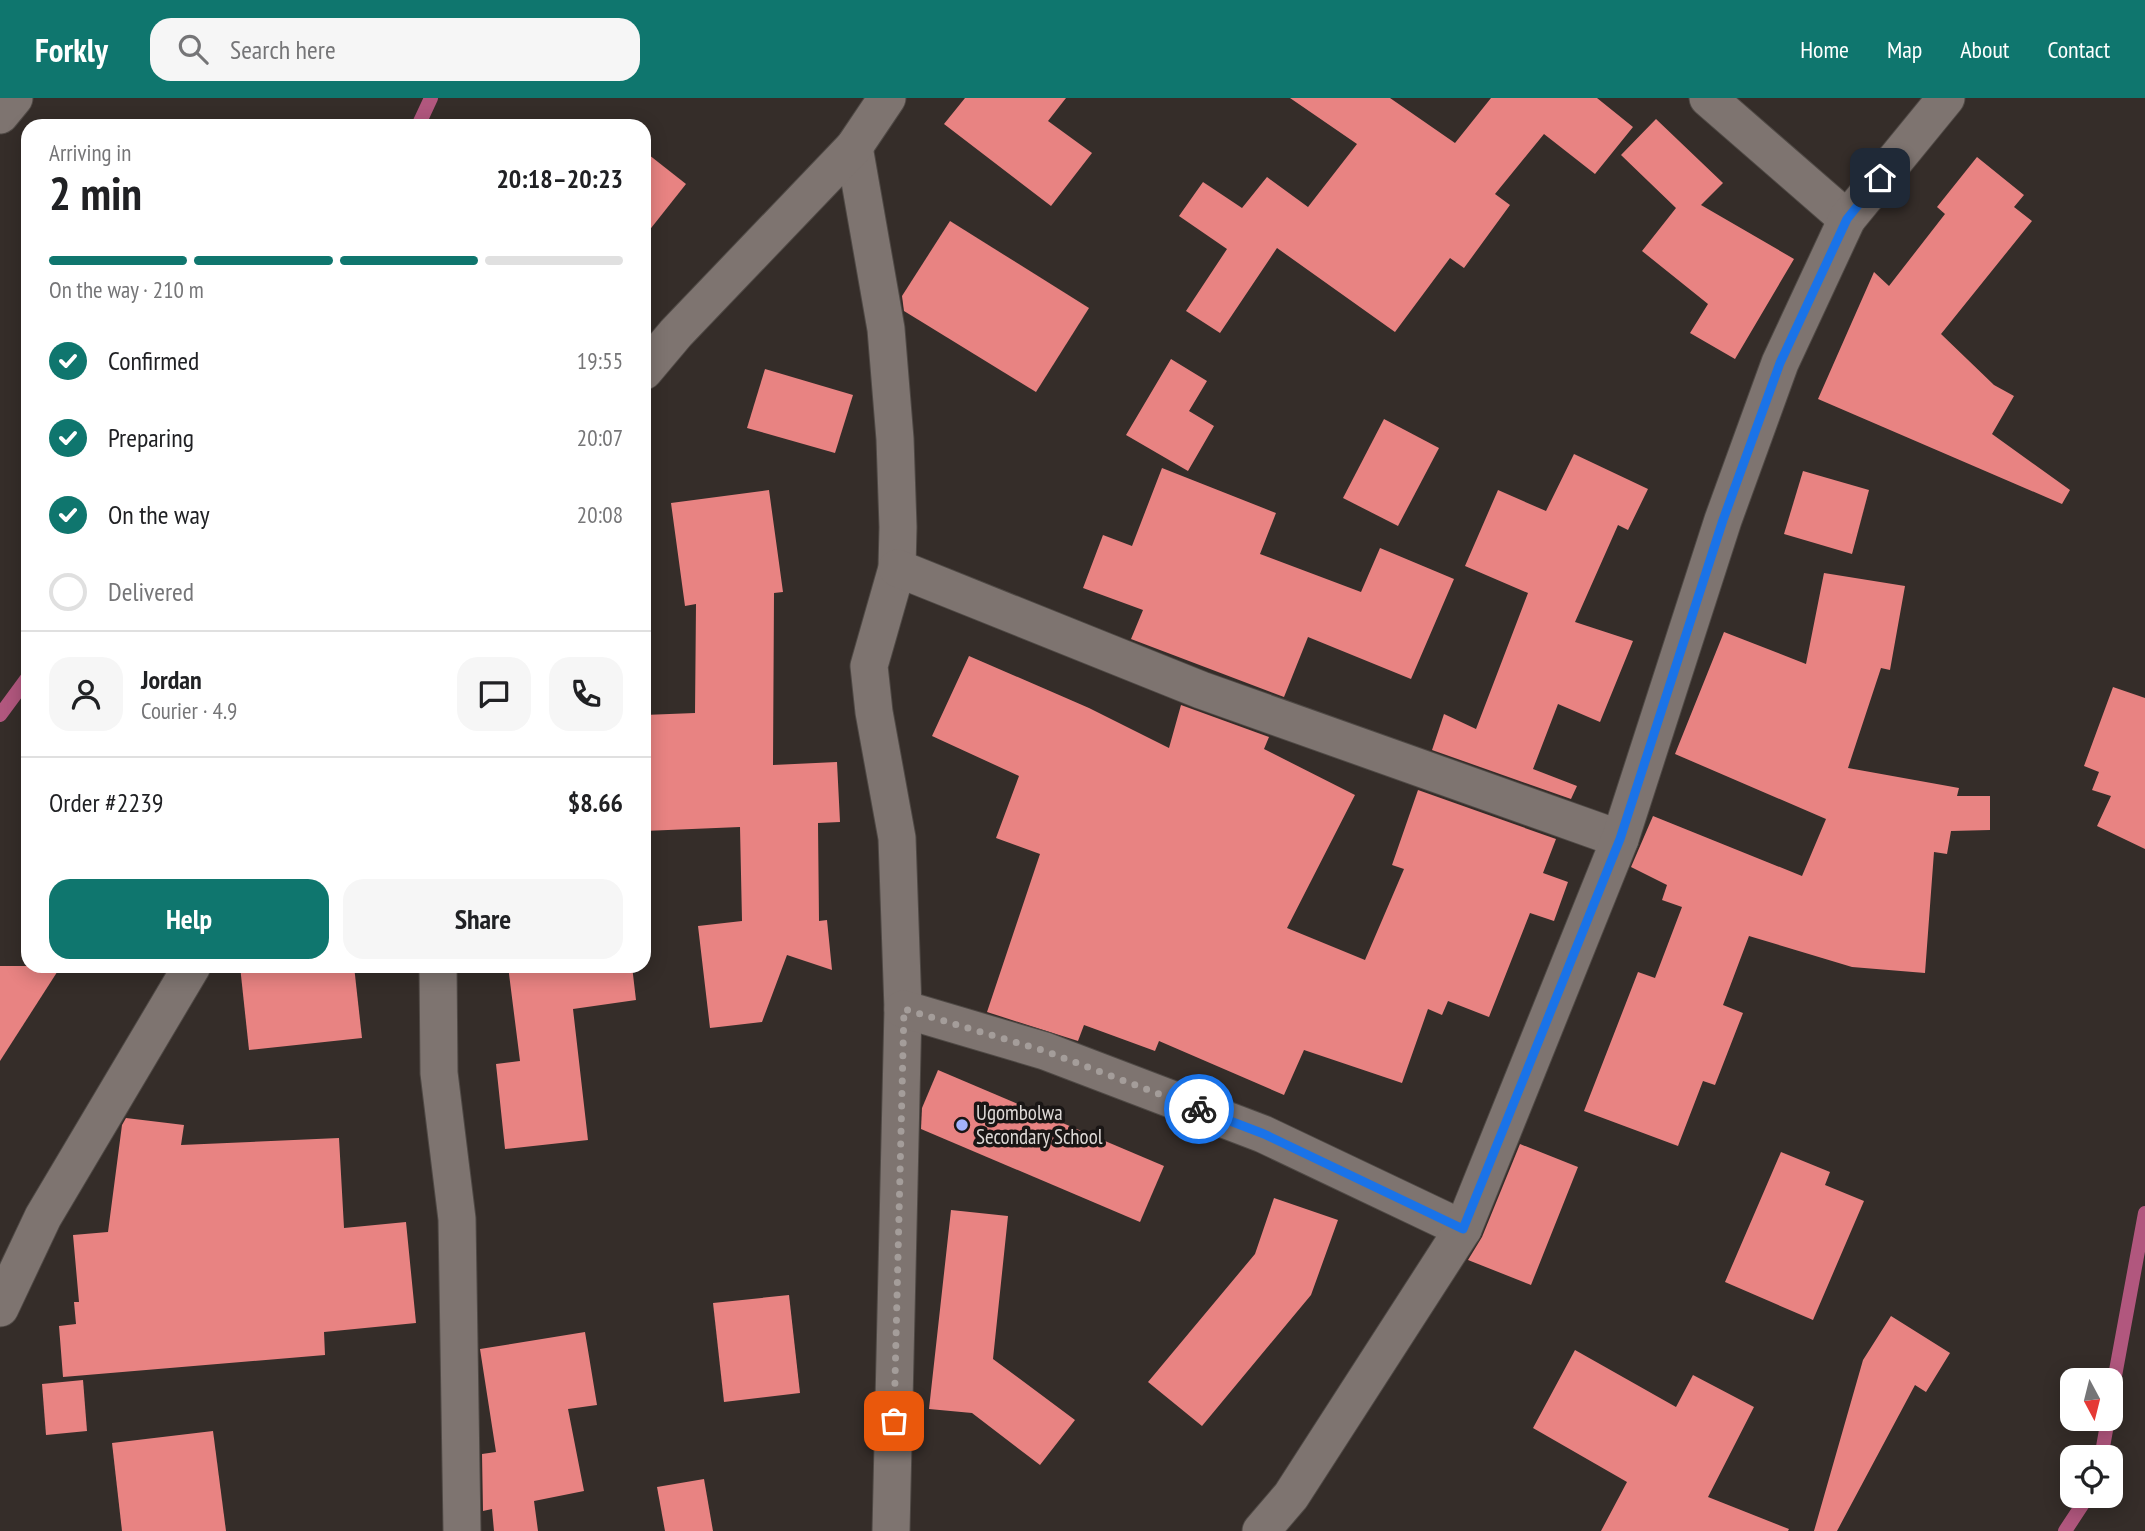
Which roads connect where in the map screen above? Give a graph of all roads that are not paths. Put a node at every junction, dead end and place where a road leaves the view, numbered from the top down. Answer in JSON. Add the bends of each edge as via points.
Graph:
{"nodes":[{"id":1,"x":14,"y":98,"type":"edge"},
{"id":2,"x":887,"y":98,"type":"edge"},
{"id":3,"x":1708,"y":98,"type":"edge"},
{"id":4,"x":1946,"y":98,"type":"edge"},
{"id":5,"x":0,"y":115,"type":"edge"},
{"id":6,"x":853,"y":147,"type":"junction"},
{"id":7,"x":1847,"y":219,"type":"junction"},
{"id":8,"x":651,"y":363,"type":"edge"},
{"id":9,"x":897,"y":568,"type":"junction"},
{"id":10,"x":1620,"y":839,"type":"junction"},
{"id":11,"x":187,"y":973,"type":"edge"},
{"id":12,"x":438,"y":973,"type":"edge"},
{"id":13,"x":904,"y":1009,"type":"junction"},
{"id":14,"x":1463,"y":1229,"type":"junction"},
{"id":15,"x":0,"y":1308,"type":"edge"},
{"id":16,"x":462,"y":1531,"type":"edge"},
{"id":17,"x":891,"y":1531,"type":"edge"},
{"id":18,"x":1261,"y":1531,"type":"edge"}],
"edges":[{"from":1,"to":5,"type":"street"},
{"from":2,"to":6,"type":"street"},
{"from":3,"to":7,"type":"street"},
{"from":4,"to":7,"type":"street"},
{"from":6,"to":8,"type":"street"},
{"from":6,"to":9,"type":"street","via":[[886,329],[895,439]]},
{"from":7,"to":10,"type":"street","via":[[1780,363],[1723,520]]},
{"from":9,"to":10,"type":"street","via":[[1201,690]]},
{"from":9,"to":13,"type":"street","via":[[869,666],[897,838]]},
{"from":10,"to":14,"type":"street"},
{"from":11,"to":15,"type":"street","via":[[43,1217]]},
{"from":12,"to":16,"type":"street","via":[[439,1073],[457,1219]]},
{"from":13,"to":14,"type":"street","via":[[1045,1051],[1264,1134]]},
{"from":13,"to":17,"type":"street"},
{"from":14,"to":18,"type":"street","via":[[1290,1496]]}]}
